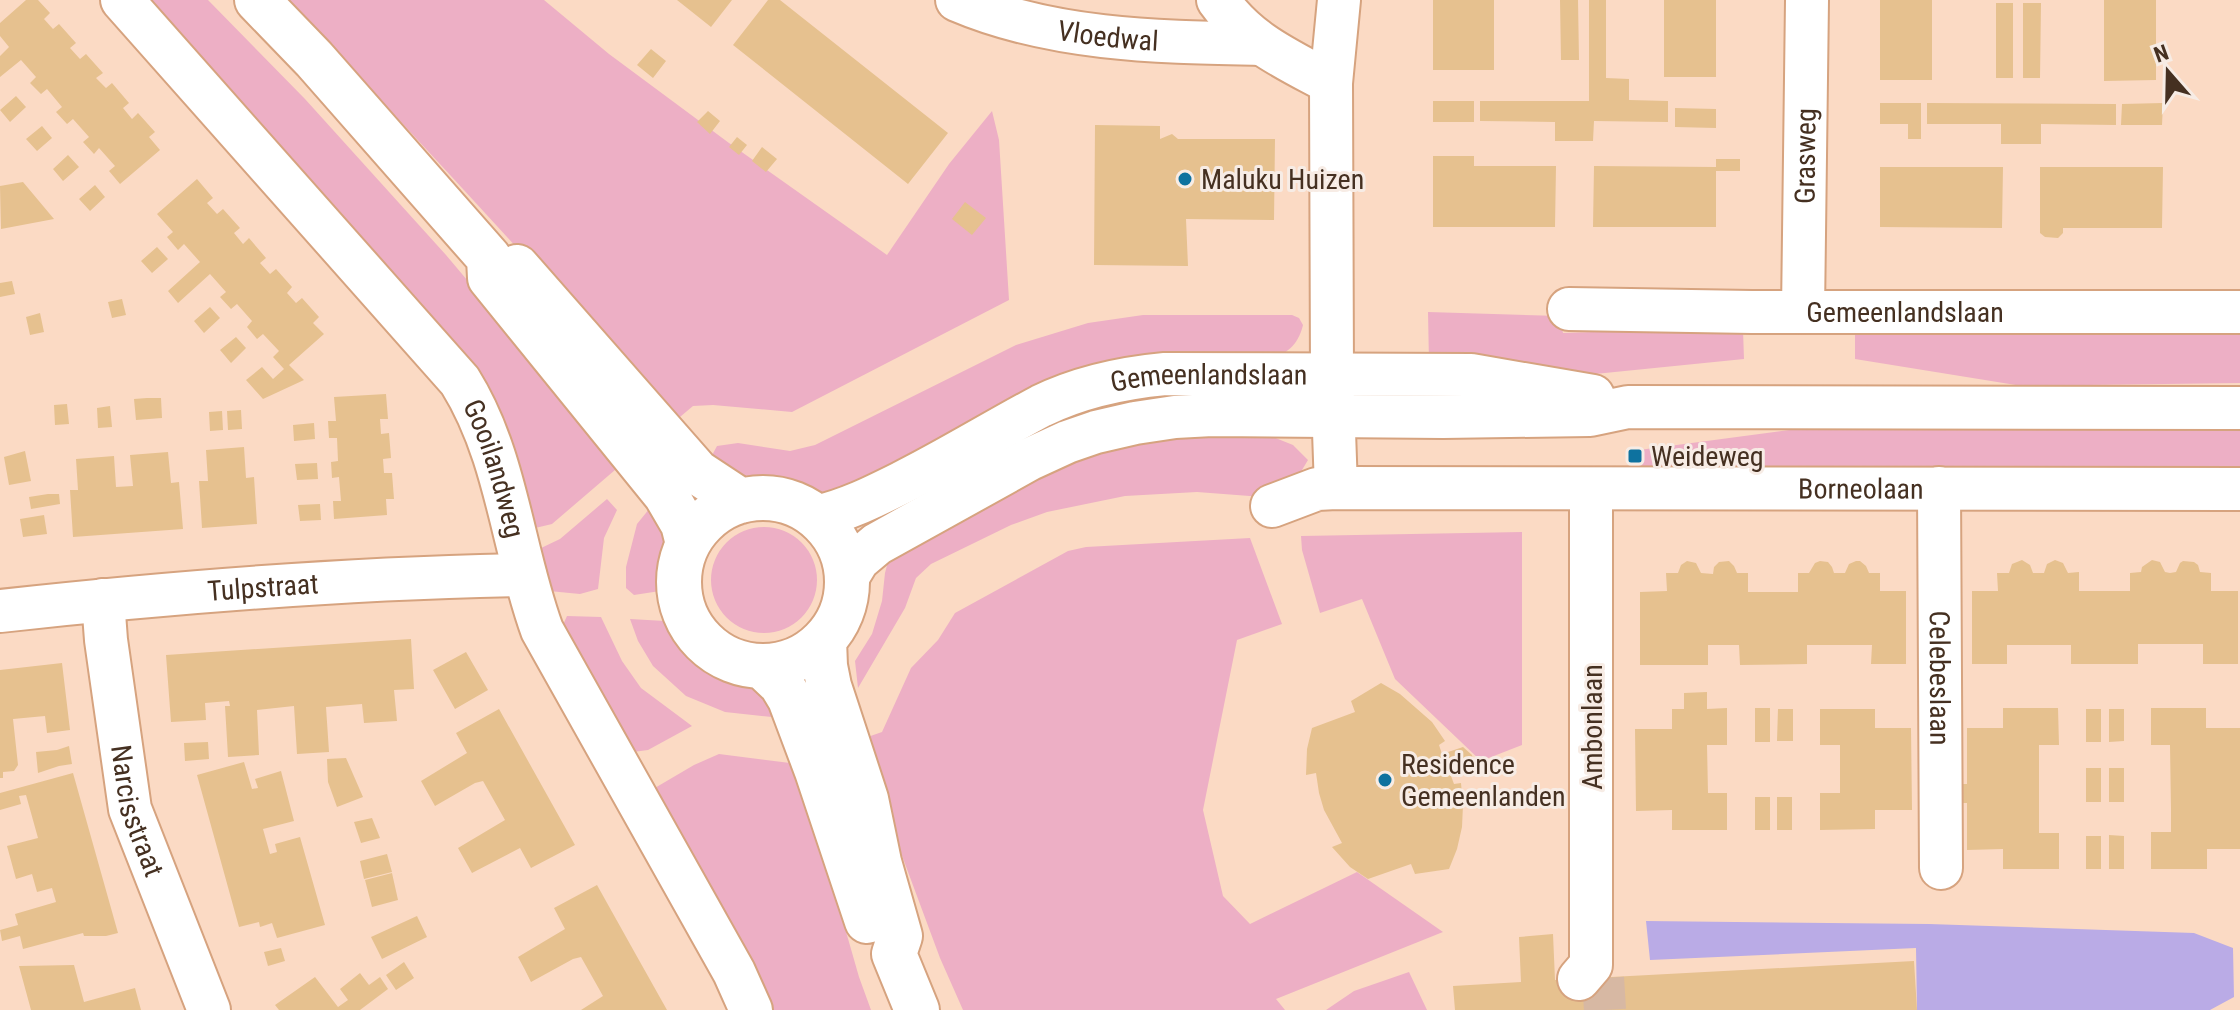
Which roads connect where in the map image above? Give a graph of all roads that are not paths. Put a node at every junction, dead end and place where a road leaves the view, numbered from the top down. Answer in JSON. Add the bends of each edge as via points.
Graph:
{"nodes":[{"id":1,"x":122,"y":0,"type":"edge"},
{"id":2,"x":257,"y":0,"type":"edge"},
{"id":3,"x":957,"y":0,"type":"edge"},
{"id":4,"x":1218,"y":0,"type":"edge"},
{"id":5,"x":1339,"y":0,"type":"edge"},
{"id":6,"x":1807,"y":0,"type":"edge"},
{"id":7,"x":1261,"y":44,"type":"junction"},
{"id":8,"x":1331,"y":83,"type":"junction"},
{"id":9,"x":489,"y":258,"type":"junction"},
{"id":10,"x":1569,"y":309,"type":"dead end"},
{"id":11,"x":1803,"y":312,"type":"junction"},
{"id":12,"x":2240,"y":312,"type":"edge"},
{"id":13,"x":1332,"y":375,"type":"junction"},
{"id":14,"x":1628,"y":407,"type":"junction"},
{"id":15,"x":2240,"y":408,"type":"edge"},
{"id":16,"x":1333,"y":416,"type":"junction"},
{"id":17,"x":1336,"y":488,"type":"junction"},
{"id":18,"x":1939,"y":488,"type":"junction"},
{"id":19,"x":1591,"y":489,"type":"junction"},
{"id":20,"x":2240,"y":489,"type":"edge"},
{"id":21,"x":741,"y":501,"type":"junction"},
{"id":22,"x":1272,"y":506,"type":"dead end"},
{"id":23,"x":816,"y":517,"type":"junction"},
{"id":24,"x":688,"y":544,"type":"junction"},
{"id":25,"x":525,"y":575,"type":"junction"},
{"id":26,"x":847,"y":578,"type":"junction"},
{"id":27,"x":103,"y":600,"type":"junction"},
{"id":28,"x":0,"y":611,"type":"edge"},
{"id":29,"x":824,"y":640,"type":"junction"},
{"id":30,"x":762,"y":666,"type":"junction"},
{"id":31,"x":1941,"y":868,"type":"dead end"},
{"id":32,"x":894,"y":954,"type":"junction"},
{"id":33,"x":1591,"y":974,"type":"tunnel mouth"},
{"id":34,"x":209,"y":1010,"type":"edge"},
{"id":35,"x":751,"y":1010,"type":"edge"},
{"id":36,"x":917,"y":1010,"type":"edge"}],
"edges":[{"from":1,"to":25,"type":"street","name":"Gooilandweg","via":[[460,381],[491,447]]},
{"from":2,"to":9,"type":"main road"},
{"from":3,"to":7,"type":"street","name":"Vloedwal","via":[[1076,32],[1161,42]]},
{"from":4,"to":7,"type":"street"},
{"from":5,"to":8,"type":"street"},
{"from":6,"to":11,"type":"street","name":"Grasweg"},
{"from":7,"to":8,"type":"street"},
{"from":8,"to":13,"type":"street"},
{"from":9,"to":21,"type":"main road","via":[[511,259],[697,472]]},
{"from":9,"to":24,"type":"main road","via":[[490,278],[666,495]]},
{"from":10,"to":11,"type":"street","name":"Gemeenlandslaan"},
{"from":11,"to":12,"type":"street","name":"Gemeenlandslaan"},
{"from":13,"to":14,"type":"street","name":"Gemeenlandslaan","via":[[1471,375],[1585,394]]},
{"from":13,"to":16,"type":"street"},
{"from":13,"to":23,"type":"street","name":"Gemeenlandslaan","via":[[1165,374],[1104,383],[1043,405],[856,506]]},
{"from":14,"to":15,"type":"street","name":"Gemeenlandslaan"},
{"from":14,"to":16,"type":"street","name":"Gemeenlandslaan","via":[[1590,415]]},
{"from":16,"to":17,"type":"street"},
{"from":16,"to":26,"type":"street","name":"Gemeenlandslaan","via":[[1175,417],[1096,432],[1030,459],[877,544]]},
{"from":17,"to":19,"type":"street","name":"Borneolaan"},
{"from":17,"to":22,"type":"street","name":"Borneolaan","via":[[1317,489]]},
{"from":18,"to":19,"type":"street","name":"Borneolaan"},
{"from":18,"to":20,"type":"street","name":"Borneolaan"},
{"from":18,"to":31,"type":"street","name":"Celebeslaan"},
{"from":19,"to":33,"type":"street","name":"Ambonlaan"},
{"from":21,"to":23,"type":"main road","via":[[788,502]]},
{"from":21,"to":24,"type":"main road","via":[[710,517]]},
{"from":23,"to":26,"type":"main road","via":[[838,544]]},
{"from":24,"to":30,"type":"main road","via":[[679,591],[690,623],[727,659]]},
{"from":25,"to":27,"type":"street","name":"Tulpstraat"},
{"from":25,"to":35,"type":"street","name":"Gooilandweg","via":[[546,638]]},
{"from":26,"to":29,"type":"main road","via":[[844,605]]},
{"from":27,"to":28,"type":"street","name":"Tulpstraat"},
{"from":27,"to":34,"type":"street","name":"Narcisstraat","via":[[130,809]]},
{"from":29,"to":30,"type":"main road","via":[[796,660]]},
{"from":29,"to":32,"type":"main road","via":[[829,686],[863,788],[900,936]]},
{"from":30,"to":32,"type":"main road","via":[[790,699],[876,947]]},
{"from":32,"to":36,"type":"main road"}]}
